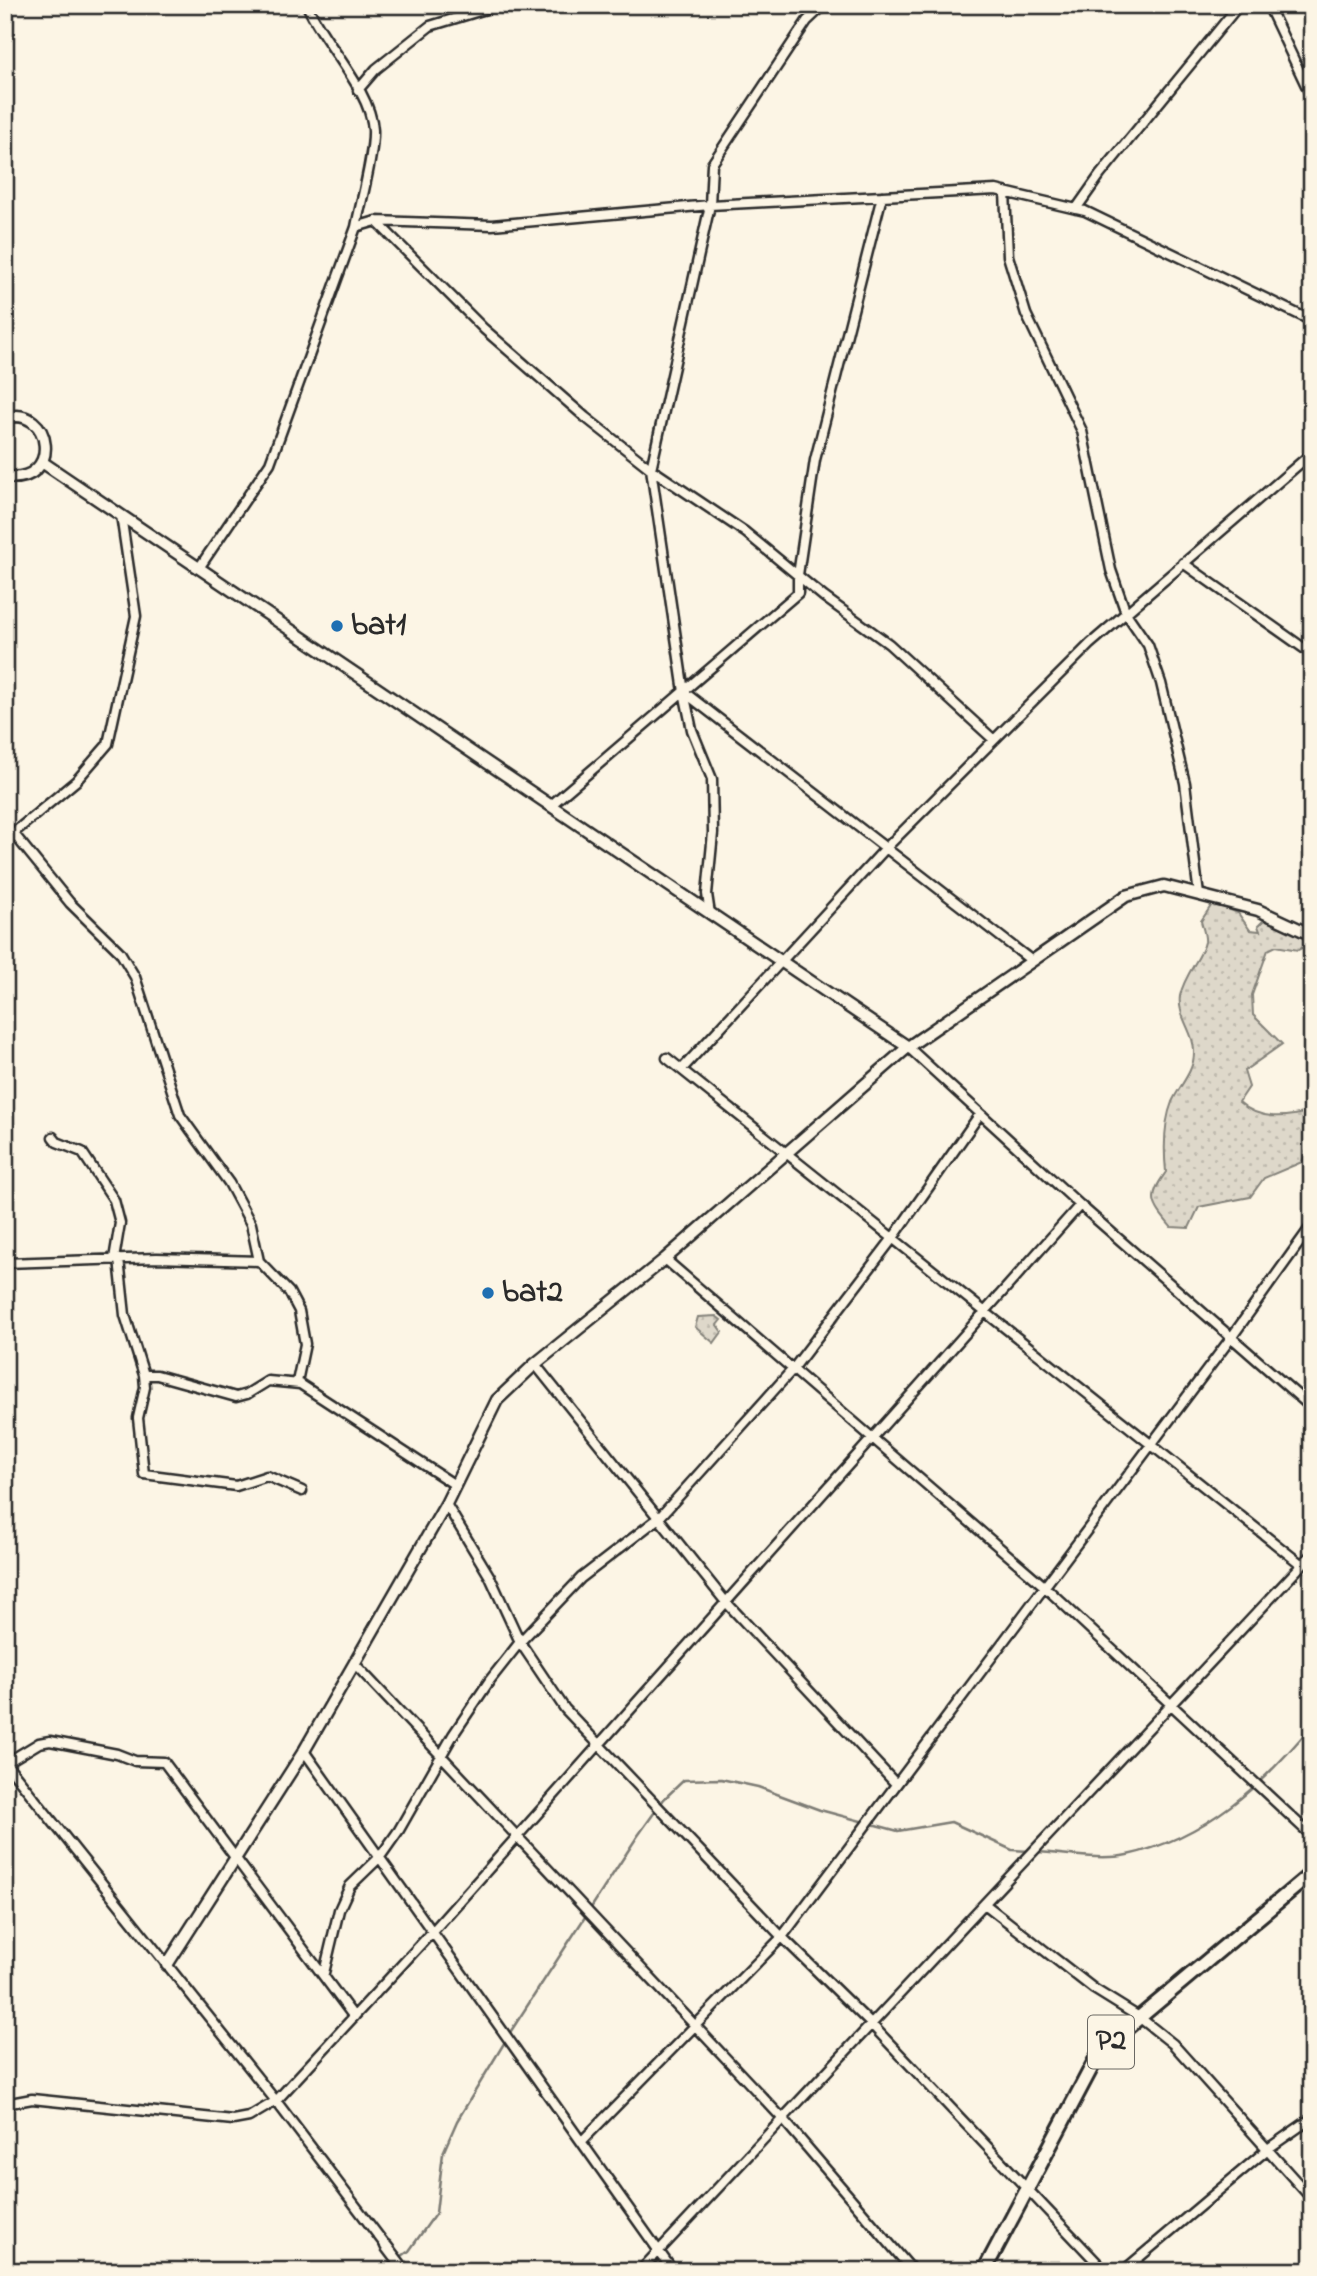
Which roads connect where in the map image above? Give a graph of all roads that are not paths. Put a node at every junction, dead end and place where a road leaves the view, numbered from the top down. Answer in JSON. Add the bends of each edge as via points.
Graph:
{"nodes":[{"id":1,"x":307,"y":5,"type":"edge"},
{"id":2,"x":499,"y":5,"type":"edge"},
{"id":3,"x":810,"y":5,"type":"edge"},
{"id":4,"x":824,"y":5,"type":"edge"},
{"id":5,"x":1239,"y":5,"type":"edge"},
{"id":6,"x":1268,"y":5,"type":"edge"},
{"id":7,"x":807,"y":21,"type":"junction"},
{"id":8,"x":358,"y":90,"type":"junction"},
{"id":9,"x":1312,"y":98,"type":"edge"},
{"id":10,"x":1005,"y":192,"type":"junction"},
{"id":11,"x":882,"y":195,"type":"junction"},
{"id":12,"x":710,"y":205,"type":"junction"},
{"id":13,"x":1076,"y":209,"type":"junction"},
{"id":14,"x":376,"y":221,"type":"junction"},
{"id":15,"x":356,"y":227,"type":"junction"},
{"id":16,"x":1312,"y":320,"type":"edge"},
{"id":17,"x":5,"y":418,"type":"edge"},
{"id":18,"x":1312,"y":453,"type":"edge"},
{"id":19,"x":42,"y":462,"type":"junction"},
{"id":20,"x":651,"y":469,"type":"junction"},
{"id":21,"x":5,"y":477,"type":"edge"},
{"id":22,"x":121,"y":515,"type":"junction"},
{"id":23,"x":1183,"y":564,"type":"junction"},
{"id":24,"x":199,"y":568,"type":"junction"},
{"id":25,"x":797,"y":575,"type":"junction"},
{"id":26,"x":1126,"y":613,"type":"junction"},
{"id":27,"x":1312,"y":654,"type":"edge"},
{"id":28,"x":684,"y":692,"type":"junction"},
{"id":29,"x":994,"y":740,"type":"junction"},
{"id":30,"x":550,"y":806,"type":"junction"},
{"id":31,"x":14,"y":834,"type":"junction"},
{"id":32,"x":5,"y":840,"type":"edge"},
{"id":33,"x":886,"y":848,"type":"junction"},
{"id":34,"x":1199,"y":895,"type":"junction"},
{"id":35,"x":710,"y":914,"type":"junction"},
{"id":36,"x":1312,"y":935,"type":"edge"},
{"id":37,"x":1032,"y":961,"type":"junction"},
{"id":38,"x":779,"y":963,"type":"junction"},
{"id":39,"x":908,"y":1047,"type":"junction"},
{"id":40,"x":667,"y":1058,"type":"dead end"},
{"id":41,"x":682,"y":1069,"type":"junction"},
{"id":42,"x":980,"y":1114,"type":"junction"},
{"id":43,"x":53,"y":1137,"type":"dead end"},
{"id":44,"x":787,"y":1153,"type":"junction"},
{"id":45,"x":1080,"y":1205,"type":"junction"},
{"id":46,"x":1312,"y":1225,"type":"edge"},
{"id":47,"x":893,"y":1238,"type":"junction"},
{"id":48,"x":116,"y":1259,"type":"junction"},
{"id":49,"x":666,"y":1259,"type":"junction"},
{"id":50,"x":259,"y":1261,"type":"junction"},
{"id":51,"x":5,"y":1263,"type":"edge"},
{"id":52,"x":985,"y":1311,"type":"junction"},
{"id":53,"x":1231,"y":1338,"type":"junction"},
{"id":54,"x":535,"y":1364,"type":"junction"},
{"id":55,"x":793,"y":1369,"type":"junction"},
{"id":56,"x":144,"y":1375,"type":"junction"},
{"id":57,"x":300,"y":1384,"type":"junction"},
{"id":58,"x":1312,"y":1408,"type":"edge"},
{"id":59,"x":872,"y":1437,"type":"junction"},
{"id":60,"x":1151,"y":1443,"type":"junction"},
{"id":61,"x":454,"y":1485,"type":"junction"},
{"id":62,"x":302,"y":1491,"type":"dead end"},
{"id":63,"x":446,"y":1504,"type":"junction"},
{"id":64,"x":660,"y":1517,"type":"junction"},
{"id":65,"x":1312,"y":1554,"type":"edge"},
{"id":66,"x":1302,"y":1565,"type":"junction"},
{"id":67,"x":1044,"y":1586,"type":"junction"},
{"id":68,"x":725,"y":1601,"type":"junction"},
{"id":69,"x":520,"y":1642,"type":"junction"},
{"id":70,"x":354,"y":1662,"type":"junction"},
{"id":71,"x":1170,"y":1704,"type":"junction"},
{"id":72,"x":597,"y":1744,"type":"junction"},
{"id":73,"x":304,"y":1751,"type":"junction"},
{"id":74,"x":441,"y":1758,"type":"junction"},
{"id":75,"x":6,"y":1763,"type":"edge"},
{"id":76,"x":896,"y":1784,"type":"junction"},
{"id":77,"x":1312,"y":1836,"type":"edge"},
{"id":78,"x":515,"y":1837,"type":"junction"},
{"id":79,"x":380,"y":1857,"type":"junction"},
{"id":80,"x":235,"y":1858,"type":"junction"},
{"id":81,"x":1312,"y":1873,"type":"edge"},
{"id":82,"x":986,"y":1905,"type":"junction"},
{"id":83,"x":433,"y":1931,"type":"junction"},
{"id":84,"x":782,"y":1937,"type":"junction"},
{"id":85,"x":167,"y":1965,"type":"junction"},
{"id":86,"x":324,"y":1973,"type":"junction"},
{"id":87,"x":354,"y":2017,"type":"junction"},
{"id":88,"x":1139,"y":2017,"type":"junction"},
{"id":89,"x":873,"y":2026,"type":"junction"},
{"id":90,"x":697,"y":2027,"type":"junction"},
{"id":91,"x":275,"y":2101,"type":"junction"},
{"id":92,"x":5,"y":2104,"type":"edge"},
{"id":93,"x":782,"y":2118,"type":"junction"},
{"id":94,"x":1312,"y":2118,"type":"edge"},
{"id":95,"x":582,"y":2141,"type":"junction"},
{"id":96,"x":1269,"y":2148,"type":"junction"},
{"id":97,"x":1027,"y":2187,"type":"junction"},
{"id":98,"x":1312,"y":2199,"type":"edge"},
{"id":99,"x":386,"y":2246,"type":"joint"},
{"id":100,"x":660,"y":2250,"type":"junction"},
{"id":101,"x":405,"y":2271,"type":"edge"},
{"id":102,"x":640,"y":2271,"type":"edge"},
{"id":103,"x":673,"y":2271,"type":"edge"},
{"id":104,"x":913,"y":2271,"type":"edge"},
{"id":105,"x":984,"y":2271,"type":"edge"},
{"id":106,"x":1105,"y":2271,"type":"edge"},
{"id":107,"x":1123,"y":2271,"type":"edge"}],
"edges":[{"from":1,"to":8,"type":"street"},
{"from":2,"to":8,"type":"street","via":[[429,26],[376,69]]},
{"from":3,"to":7,"type":"street"},
{"from":4,"to":7,"type":"street"},
{"from":5,"to":13,"type":"street"},
{"from":6,"to":9,"type":"street"},
{"from":7,"to":12,"type":"street","via":[[712,164]]},
{"from":8,"to":15,"type":"street","via":[[373,129]]},
{"from":10,"to":11,"type":"street"},
{"from":10,"to":13,"type":"street"},
{"from":10,"to":26,"type":"street","via":[[1007,256],[1026,314],[1082,431],[1111,570]]},
{"from":11,"to":12,"type":"street"},
{"from":11,"to":25,"type":"street","via":[[816,460]]},
{"from":12,"to":14,"type":"street","via":[[492,225]]},
{"from":12,"to":20,"type":"street"},
{"from":13,"to":16,"type":"street"},
{"from":14,"to":15,"type":"street"},
{"from":14,"to":20,"type":"street","via":[[484,329]]},
{"from":15,"to":24,"type":"street","via":[[270,463]]},
{"from":17,"to":19,"type":"street","via":[[23,417],[42,432],[46,443]]},
{"from":18,"to":23,"type":"street"},
{"from":19,"to":21,"type":"street","via":[[30,475]]},
{"from":19,"to":22,"type":"street"},
{"from":20,"to":25,"type":"street","via":[[745,532]]},
{"from":20,"to":28,"type":"street"},
{"from":22,"to":24,"type":"street"},
{"from":22,"to":31,"type":"street","via":[[136,616],[108,744],[76,781]]},
{"from":23,"to":26,"type":"street"},
{"from":23,"to":27,"type":"street"},
{"from":24,"to":30,"type":"street"},
{"from":25,"to":28,"type":"street","via":[[798,593]]},
{"from":25,"to":29,"type":"street","via":[[889,644]]},
{"from":26,"to":29,"type":"street"},
{"from":26,"to":34,"type":"street","via":[[1148,645],[1161,683],[1185,783]]},
{"from":28,"to":30,"type":"street"},
{"from":28,"to":33,"type":"street"},
{"from":28,"to":35,"type":"street","via":[[692,730],[712,779]]},
{"from":29,"to":33,"type":"street"},
{"from":30,"to":35,"type":"street"},
{"from":31,"to":32,"type":"street"},
{"from":31,"to":50,"type":"street","via":[[131,969],[177,1108],[229,1183],[251,1224]]},
{"from":33,"to":37,"type":"street"},
{"from":33,"to":38,"type":"street"},
{"from":34,"to":36,"type":"street","via":[[1258,910]]},
{"from":34,"to":37,"type":"street","via":[[1164,886],[1126,896]]},
{"from":35,"to":38,"type":"street"},
{"from":37,"to":39,"type":"street"},
{"from":38,"to":39,"type":"street"},
{"from":38,"to":41,"type":"street"},
{"from":39,"to":42,"type":"street"},
{"from":39,"to":44,"type":"street"},
{"from":40,"to":41,"type":"street"},
{"from":41,"to":44,"type":"street"},
{"from":42,"to":45,"type":"street"},
{"from":42,"to":47,"type":"street"},
{"from":43,"to":48,"type":"street","via":[[82,1152],[114,1200],[120,1223]]},
{"from":44,"to":47,"type":"street"},
{"from":44,"to":49,"type":"street"},
{"from":45,"to":52,"type":"street"},
{"from":45,"to":53,"type":"street"},
{"from":46,"to":53,"type":"street"},
{"from":47,"to":52,"type":"street"},
{"from":47,"to":55,"type":"street"},
{"from":48,"to":50,"type":"street"},
{"from":48,"to":51,"type":"street"},
{"from":48,"to":56,"type":"street","via":[[125,1315]]},
{"from":49,"to":54,"type":"street"},
{"from":49,"to":55,"type":"street"},
{"from":50,"to":57,"type":"street","via":[[289,1292],[299,1311],[304,1344]]},
{"from":52,"to":59,"type":"street"},
{"from":52,"to":60,"type":"street"},
{"from":53,"to":58,"type":"street"},
{"from":53,"to":60,"type":"street"},
{"from":54,"to":61,"type":"street","via":[[497,1400]]},
{"from":54,"to":64,"type":"street"},
{"from":55,"to":59,"type":"street"},
{"from":55,"to":64,"type":"street"},
{"from":56,"to":57,"type":"street","via":[[236,1397],[268,1381]]},
{"from":56,"to":62,"type":"street","via":[[138,1418],[144,1474],[236,1486],[267,1476]]},
{"from":57,"to":61,"type":"street"},
{"from":59,"to":67,"type":"street"},
{"from":59,"to":68,"type":"street"},
{"from":60,"to":66,"type":"street"},
{"from":60,"to":67,"type":"street"},
{"from":61,"to":63,"type":"street"},
{"from":63,"to":69,"type":"street","via":[[490,1577]]},
{"from":63,"to":70,"type":"street"},
{"from":64,"to":68,"type":"street"},
{"from":64,"to":69,"type":"street","via":[[581,1577]]},
{"from":65,"to":66,"type":"street"},
{"from":66,"to":71,"type":"street"},
{"from":67,"to":71,"type":"street"},
{"from":67,"to":76,"type":"street"},
{"from":68,"to":72,"type":"street"},
{"from":68,"to":76,"type":"street"},
{"from":69,"to":72,"type":"street","via":[[559,1701]]},
{"from":69,"to":74,"type":"street","via":[[472,1704]]},
{"from":70,"to":73,"type":"street"},
{"from":70,"to":74,"type":"street"},
{"from":71,"to":77,"type":"street"},
{"from":71,"to":82,"type":"street"},
{"from":72,"to":78,"type":"street"},
{"from":72,"to":84,"type":"street"},
{"from":73,"to":79,"type":"street"},
{"from":73,"to":80,"type":"street"},
{"from":74,"to":78,"type":"street"},
{"from":74,"to":79,"type":"street"},
{"from":75,"to":80,"type":"street","via":[[50,1741],[135,1761],[161,1760]]},
{"from":75,"to":85,"type":"street"},
{"from":76,"to":84,"type":"street"},
{"from":78,"to":83,"type":"street"},
{"from":78,"to":90,"type":"street"},
{"from":79,"to":83,"type":"street"},
{"from":79,"to":86,"type":"street","via":[[354,1880],[344,1897]]},
{"from":80,"to":85,"type":"street"},
{"from":80,"to":86,"type":"street"},
{"from":81,"to":88,"type":"main road","number":"P2"},
{"from":82,"to":88,"type":"street","via":[[1094,1989]]},
{"from":82,"to":89,"type":"street"},
{"from":83,"to":87,"type":"street"},
{"from":83,"to":95,"type":"street"},
{"from":84,"to":89,"type":"street"},
{"from":84,"to":90,"type":"street"},
{"from":85,"to":91,"type":"street"},
{"from":86,"to":87,"type":"street"},
{"from":87,"to":91,"type":"street"},
{"from":88,"to":96,"type":"street","via":[[1204,2075]]},
{"from":88,"to":97,"type":"main road","number":"P2","via":[[1109,2043],[1087,2072]]},
{"from":89,"to":93,"type":"street"},
{"from":89,"to":97,"type":"street"},
{"from":90,"to":93,"type":"street"},
{"from":90,"to":95,"type":"street"},
{"from":91,"to":92,"type":"street","via":[[249,2117],[233,2120],[32,2099]]},
{"from":91,"to":99,"type":"street"},
{"from":93,"to":100,"type":"street"},
{"from":93,"to":104,"type":"street"},
{"from":94,"to":96,"type":"street"},
{"from":95,"to":100,"type":"street"},
{"from":96,"to":98,"type":"street"},
{"from":96,"to":107,"type":"street"},
{"from":97,"to":105,"type":"main road","number":"P2"},
{"from":97,"to":106,"type":"street"},
{"from":99,"to":101,"type":"street"},
{"from":100,"to":102,"type":"street"},
{"from":100,"to":103,"type":"street"}]}
